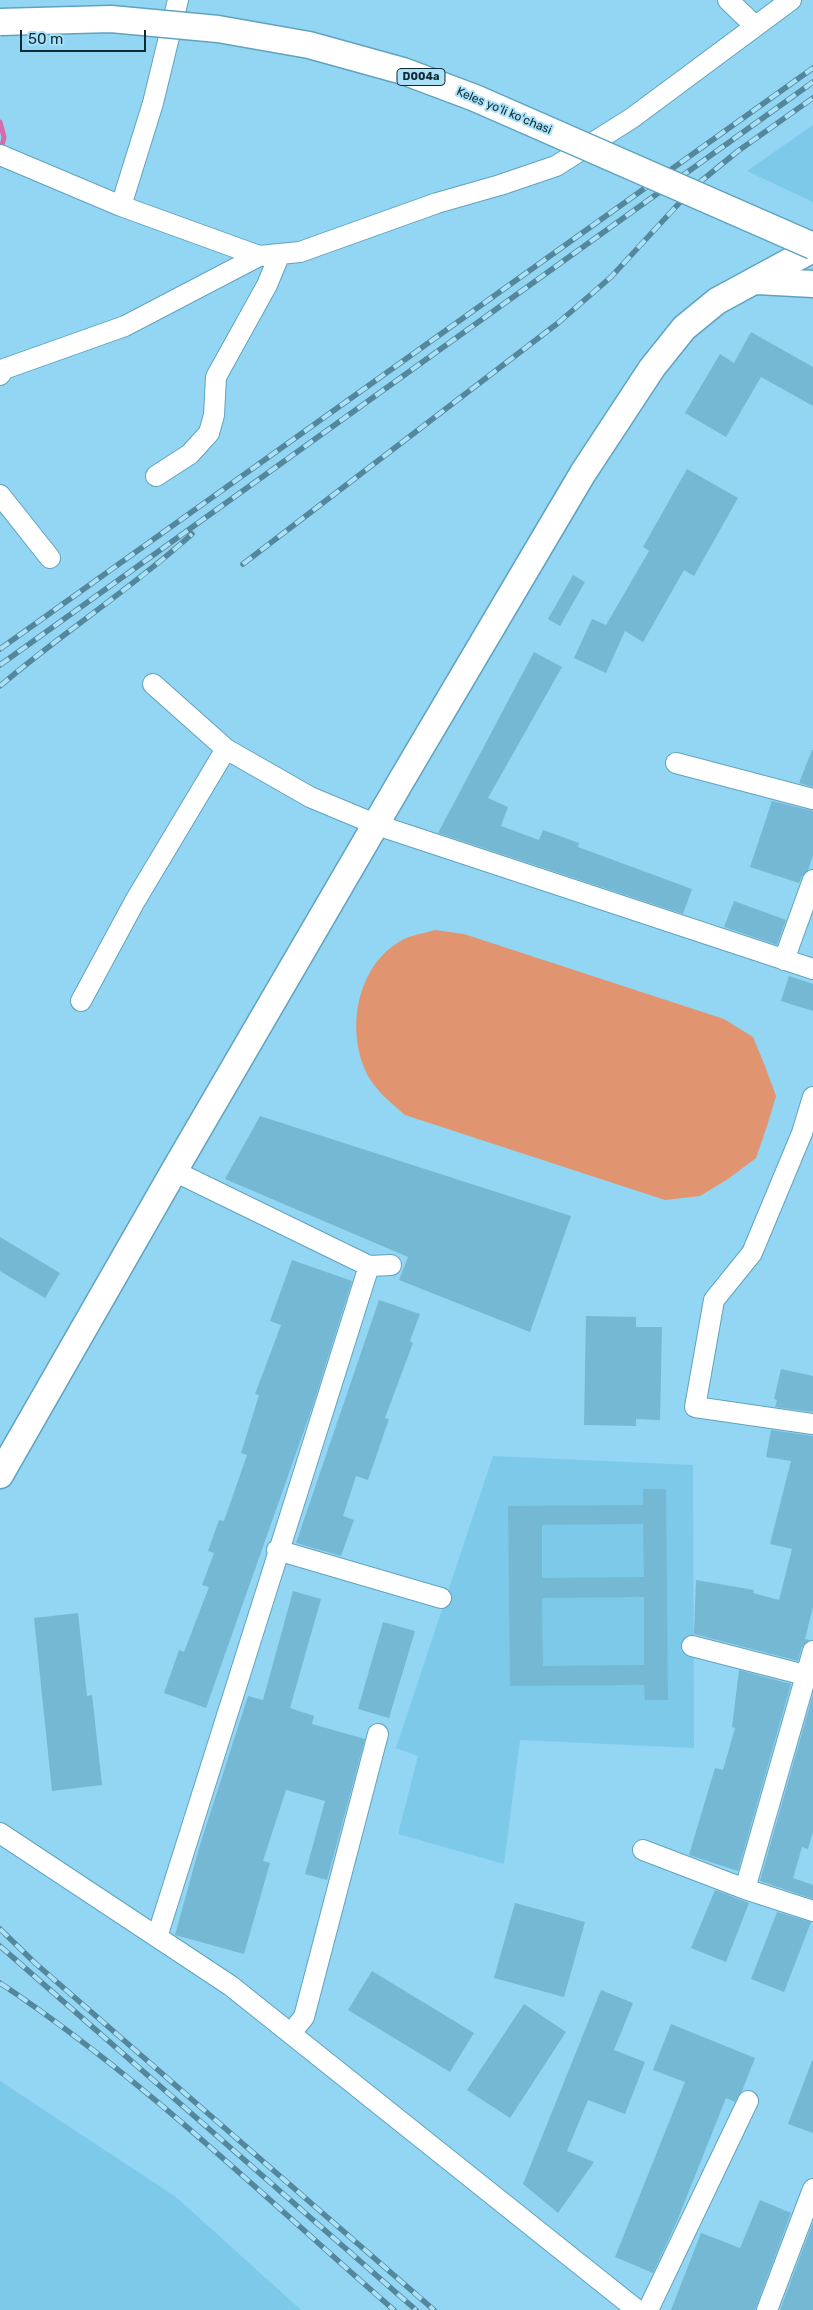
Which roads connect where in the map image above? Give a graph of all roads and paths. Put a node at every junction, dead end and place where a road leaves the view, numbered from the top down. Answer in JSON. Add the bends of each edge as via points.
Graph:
{"nodes":[{"id":1,"x":178,"y":0,"type":"edge"},
{"id":2,"x":728,"y":0,"type":"edge"},
{"id":3,"x":791,"y":0,"type":"edge"},
{"id":4,"x":0,"y":8,"type":"edge"},
{"id":5,"x":0,"y":22,"type":"edge"},
{"id":6,"x":755,"y":26,"type":"junction"},
{"id":7,"x":9,"y":158,"type":"edge"},
{"id":8,"x":122,"y":206,"type":"junction"},
{"id":9,"x":813,"y":228,"type":"edge"},
{"id":10,"x":813,"y":247,"type":"edge"},
{"id":11,"x":259,"y":256,"type":"junction"},
{"id":12,"x":280,"y":256,"type":"junction"},
{"id":13,"x":757,"y":281,"type":"junction"},
{"id":14,"x":813,"y":284,"type":"edge"},
{"id":15,"x":0,"y":375,"type":"edge"},
{"id":16,"x":156,"y":476,"type":"dead end"},
{"id":17,"x":0,"y":495,"type":"edge"},
{"id":18,"x":50,"y":558,"type":"dead end"},
{"id":19,"x":153,"y":684,"type":"dead end"},
{"id":20,"x":226,"y":749,"type":"junction"},
{"id":21,"x":676,"y":763,"type":"dead end"},
{"id":22,"x":813,"y":799,"type":"edge"},
{"id":23,"x":377,"y":825,"type":"junction"},
{"id":24,"x":813,"y":880,"type":"edge"},
{"id":25,"x":784,"y":960,"type":"junction"},
{"id":26,"x":813,"y":969,"type":"edge"},
{"id":27,"x":81,"y":1001,"type":"dead end"},
{"id":28,"x":813,"y":1097,"type":"edge"},
{"id":29,"x":808,"y":1135,"type":"edge"},
{"id":30,"x":174,"y":1170,"type":"junction"},
{"id":31,"x":392,"y":1265,"type":"dead end"},
{"id":32,"x":369,"y":1266,"type":"junction"},
{"id":33,"x":813,"y":1424,"type":"edge"},
{"id":34,"x":0,"y":1475,"type":"edge"},
{"id":35,"x":278,"y":1550,"type":"junction"},
{"id":36,"x":441,"y":1598,"type":"dead end"},
{"id":37,"x":692,"y":1646,"type":"dead end"},
{"id":38,"x":813,"y":1651,"type":"edge"},
{"id":39,"x":810,"y":1676,"type":"edge"},
{"id":40,"x":378,"y":1734,"type":"dead end"},
{"id":41,"x":0,"y":1833,"type":"edge"},
{"id":42,"x":643,"y":1850,"type":"dead end"},
{"id":43,"x":746,"y":1889,"type":"junction"},
{"id":44,"x":813,"y":1911,"type":"edge"},
{"id":45,"x":157,"y":1937,"type":"junction"},
{"id":46,"x":291,"y":2032,"type":"junction"},
{"id":47,"x":748,"y":2101,"type":"dead end"},
{"id":48,"x":813,"y":2189,"type":"edge"},
{"id":49,"x":637,"y":2310,"type":"edge"},
{"id":50,"x":648,"y":2310,"type":"edge"},
{"id":51,"x":767,"y":2310,"type":"edge"}],
"edges":[{"from":1,"to":8,"type":"street","via":[[153,103]]},
{"from":2,"to":6,"type":"street"},
{"from":3,"to":6,"type":"street"},
{"from":4,"to":9,"type":"main road","name":"Keles yoʻli koʻchasi","number":"D004a","via":[[112,6],[222,16],[306,30],[409,55],[488,85],[622,147]]},
{"from":5,"to":10,"type":"main road","name":"Keles yoʻli koʻchasi","number":"D004a","bridge":true,"via":[[111,19],[218,29],[309,45],[394,68],[475,98]]},
{"from":6,"to":12,"type":"street","via":[[632,118],[556,166]]},
{"from":7,"to":8,"type":"street"},
{"from":8,"to":11,"type":"street"},
{"from":10,"to":13,"type":"main road"},
{"from":11,"to":12,"type":"street"},
{"from":11,"to":15,"type":"street","via":[[125,326],[4,369]]},
{"from":12,"to":16,"type":"street","via":[[216,378],[214,415],[209,433],[190,454]]},
{"from":13,"to":14,"type":"main road"},
{"from":13,"to":23,"type":"main road","via":[[717,301],[684,328],[652,368],[583,473]]},
{"from":17,"to":18,"type":"street"},
{"from":19,"to":20,"type":"street"},
{"from":20,"to":23,"type":"street","via":[[310,797]]},
{"from":20,"to":27,"type":"street","via":[[135,901]]},
{"from":21,"to":22,"type":"street"},
{"from":23,"to":25,"type":"street"},
{"from":23,"to":30,"type":"main road"},
{"from":24,"to":25,"type":"street"},
{"from":25,"to":26,"type":"street"},
{"from":28,"to":29,"type":"street"},
{"from":29,"to":33,"type":"street","via":[[752,1253],[714,1300],[695,1407]]},
{"from":30,"to":32,"type":"street"},
{"from":30,"to":34,"type":"main road"},
{"from":31,"to":32,"type":"street"},
{"from":32,"to":35,"type":"street"},
{"from":35,"to":36,"type":"street"},
{"from":35,"to":45,"type":"street"},
{"from":37,"to":39,"type":"street"},
{"from":38,"to":39,"type":"street"},
{"from":39,"to":43,"type":"street"},
{"from":40,"to":46,"type":"street","via":[[304,2017]]},
{"from":41,"to":45,"type":"street"},
{"from":42,"to":43,"type":"street"},
{"from":43,"to":44,"type":"street"},
{"from":45,"to":46,"type":"street","via":[[231,1986]]},
{"from":46,"to":49,"type":"street"},
{"from":47,"to":50,"type":"street"},
{"from":48,"to":51,"type":"street"}]}
